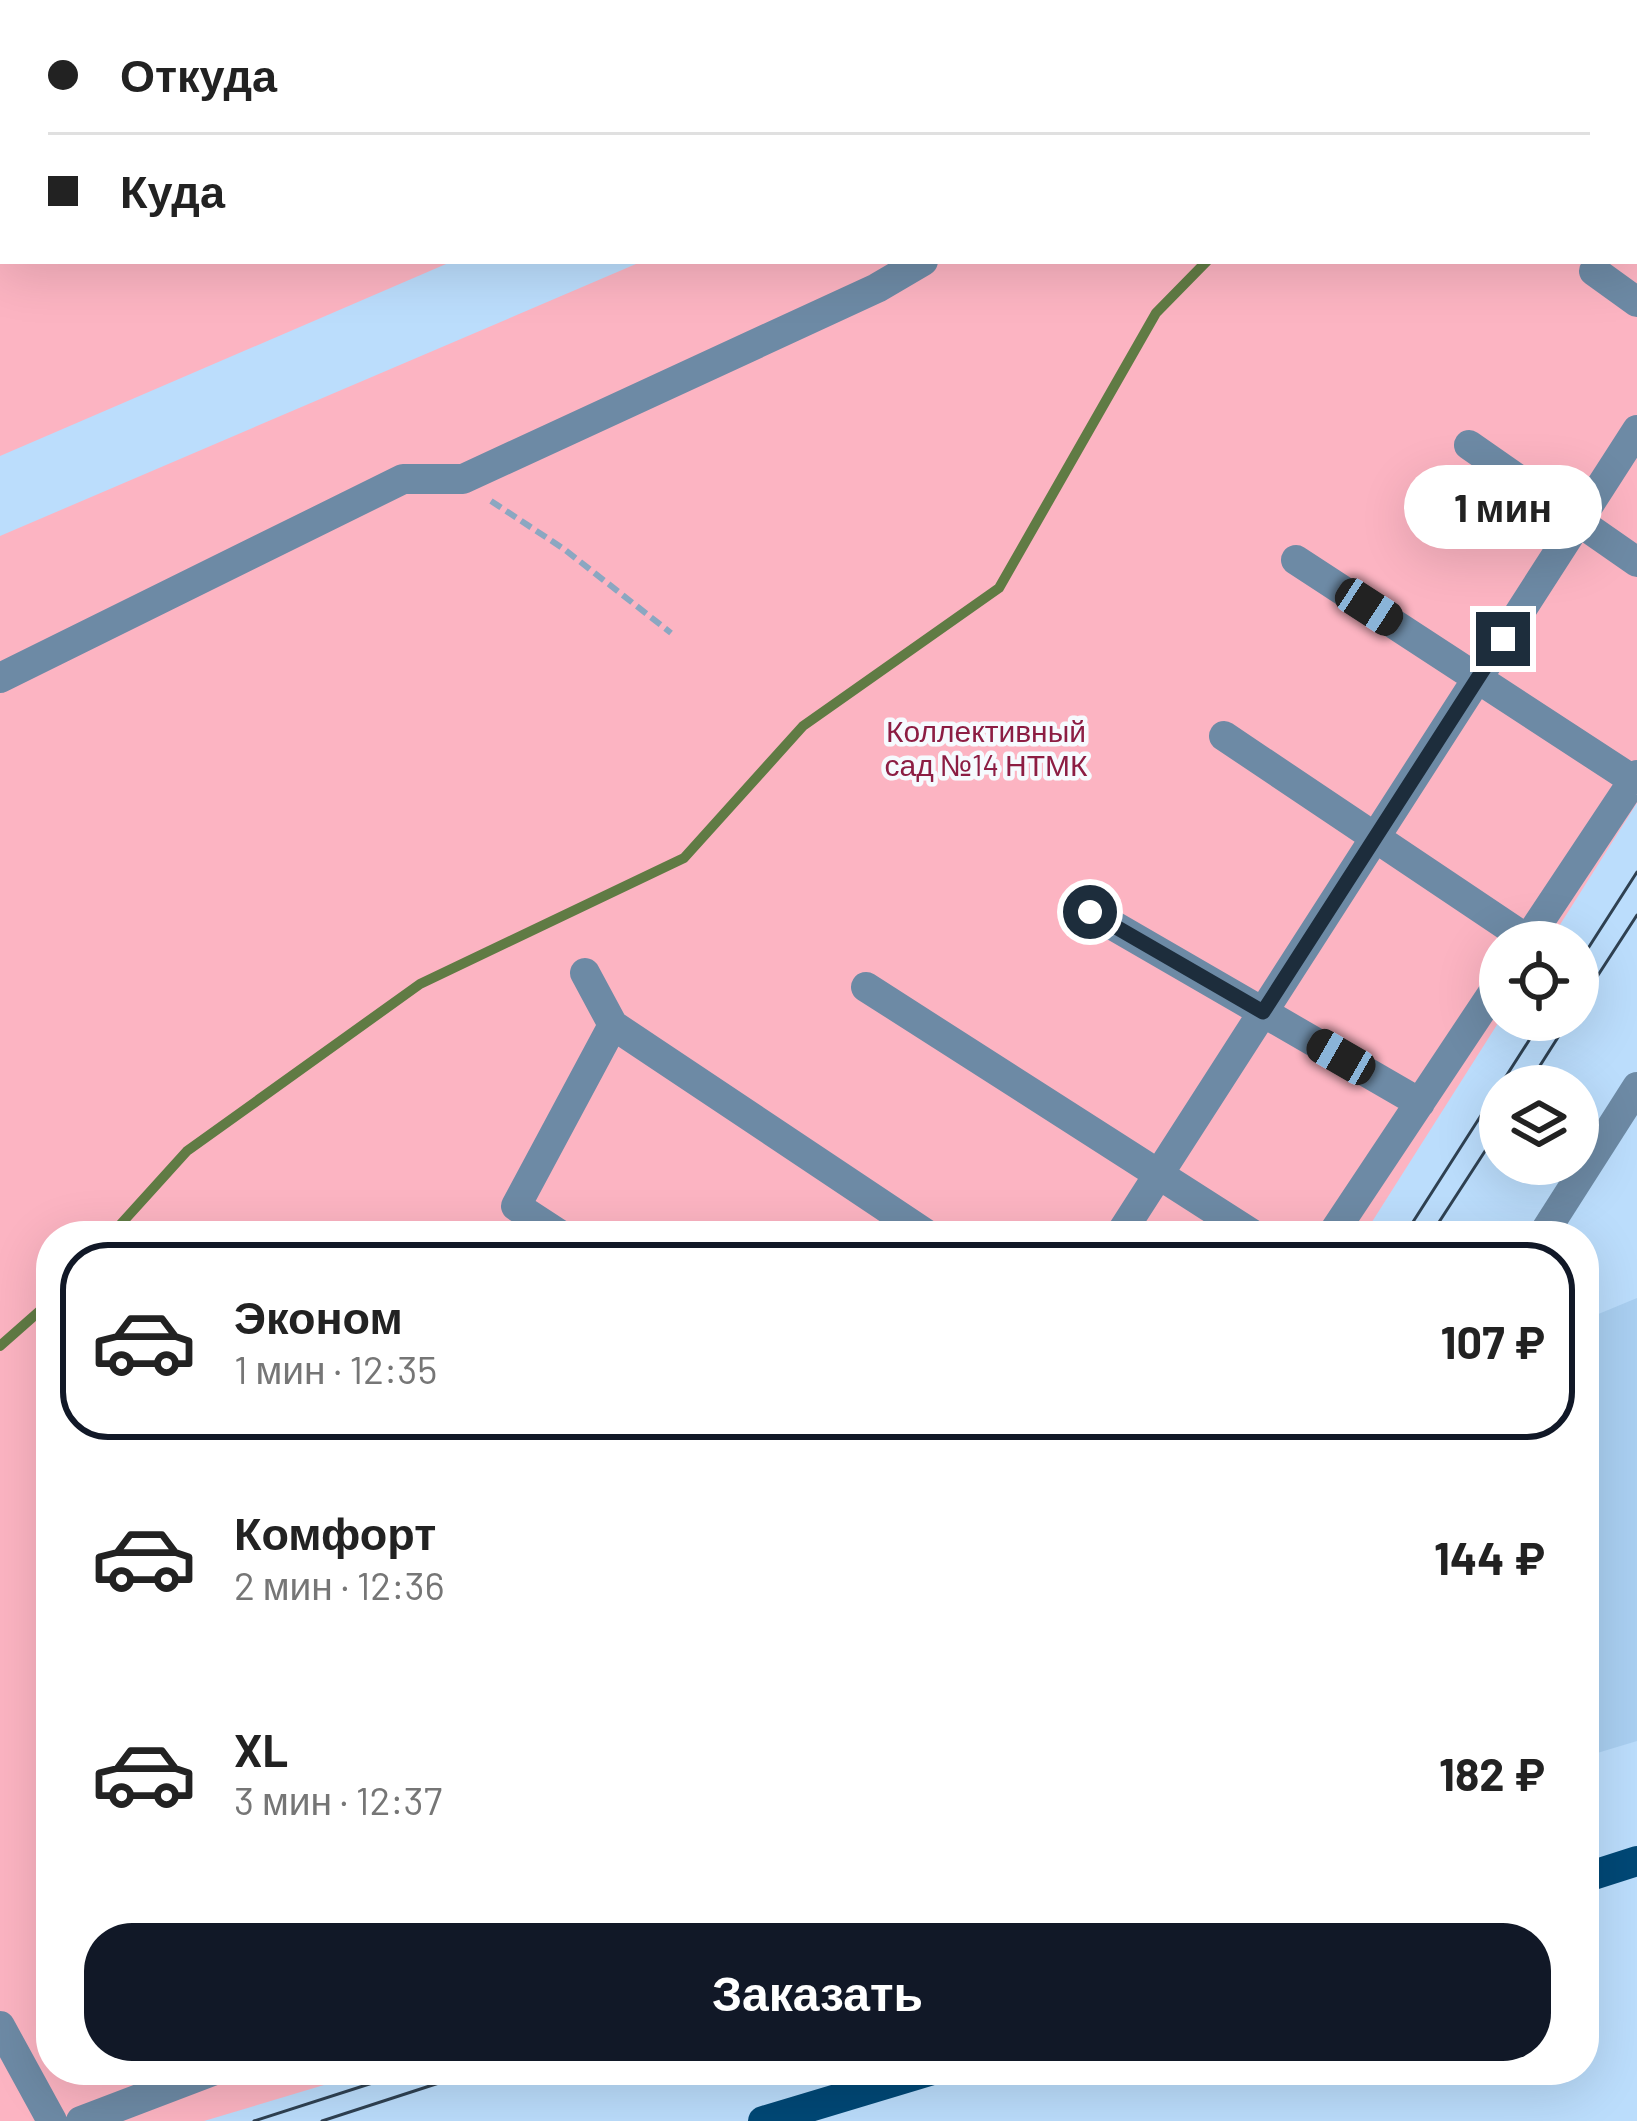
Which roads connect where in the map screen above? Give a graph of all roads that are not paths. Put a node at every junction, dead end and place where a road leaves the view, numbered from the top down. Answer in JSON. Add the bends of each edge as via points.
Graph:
{"nodes":[{"id":1,"x":918,"y":264,"type":"edge"},
{"id":2,"x":1594,"y":271,"type":"dead end"},
{"id":3,"x":1637,"y":302,"type":"edge"},
{"id":4,"x":1637,"y":430,"type":"edge"},
{"id":5,"x":1468,"y":445,"type":"dead end"},
{"id":6,"x":1578,"y":521,"type":"junction"},
{"id":7,"x":1296,"y":560,"type":"dead end"},
{"id":8,"x":1637,"y":562,"type":"edge"},
{"id":9,"x":0,"y":678,"type":"edge"},
{"id":10,"x":1478,"y":678,"type":"junction"},
{"id":11,"x":1225,"y":736,"type":"dead end"},
{"id":12,"x":1635,"y":777,"type":"edge"},
{"id":13,"x":1375,"y":837,"type":"junction"},
{"id":14,"x":1090,"y":912,"type":"dead end"},
{"id":15,"x":1498,"y":921,"type":"edge"},
{"id":16,"x":1540,"y":921,"type":"edge"},
{"id":17,"x":585,"y":973,"type":"dead end"},
{"id":18,"x":866,"y":987,"type":"dead end"},
{"id":19,"x":1263,"y":1012,"type":"junction"},
{"id":20,"x":1479,"y":1014,"type":"edge"},
{"id":21,"x":613,"y":1025,"type":"junction"},
{"id":22,"x":1637,"y":1087,"type":"edge"},
{"id":23,"x":1420,"y":1102,"type":"junction"},
{"id":24,"x":1159,"y":1174,"type":"junction"},
{"id":25,"x":539,"y":1221,"type":"edge"},
{"id":26,"x":907,"y":1221,"type":"edge"},
{"id":27,"x":1129,"y":1221,"type":"edge"},
{"id":28,"x":1232,"y":1221,"type":"edge"},
{"id":29,"x":1341,"y":1221,"type":"edge"},
{"id":30,"x":1552,"y":1221,"type":"edge"},
{"id":31,"x":1637,"y":1862,"type":"edge"},
{"id":32,"x":1599,"y":1873,"type":"edge"},
{"id":33,"x":0,"y":2026,"type":"edge"},
{"id":34,"x":175,"y":2085,"type":"edge"},
{"id":35,"x":883,"y":2085,"type":"edge"},
{"id":36,"x":52,"y":2121,"type":"edge"},
{"id":37,"x":81,"y":2121,"type":"edge"},
{"id":38,"x":763,"y":2121,"type":"edge"}],
"edges":[{"from":1,"to":9,"type":"street","via":[[458,479],[403,478]]},
{"from":2,"to":3,"type":"street"},
{"from":4,"to":6,"type":"street"},
{"from":5,"to":6,"type":"street"},
{"from":6,"to":8,"type":"street"},
{"from":6,"to":10,"type":"street"},
{"from":7,"to":10,"type":"street"},
{"from":10,"to":12,"type":"street"},
{"from":10,"to":13,"type":"street"},
{"from":11,"to":13,"type":"street"},
{"from":12,"to":16,"type":"street"},
{"from":13,"to":15,"type":"street"},
{"from":13,"to":19,"type":"street"},
{"from":14,"to":19,"type":"street"},
{"from":17,"to":21,"type":"street"},
{"from":18,"to":24,"type":"street"},
{"from":19,"to":23,"type":"street"},
{"from":19,"to":24,"type":"street"},
{"from":20,"to":23,"type":"street"},
{"from":21,"to":25,"type":"street","via":[[516,1206]]},
{"from":21,"to":26,"type":"street"},
{"from":22,"to":30,"type":"street"},
{"from":23,"to":29,"type":"street"},
{"from":24,"to":27,"type":"street"},
{"from":24,"to":28,"type":"street"},
{"from":31,"to":32,"type":"main road"},
{"from":33,"to":36,"type":"street"},
{"from":34,"to":37,"type":"street"},
{"from":35,"to":38,"type":"main road"}]}
